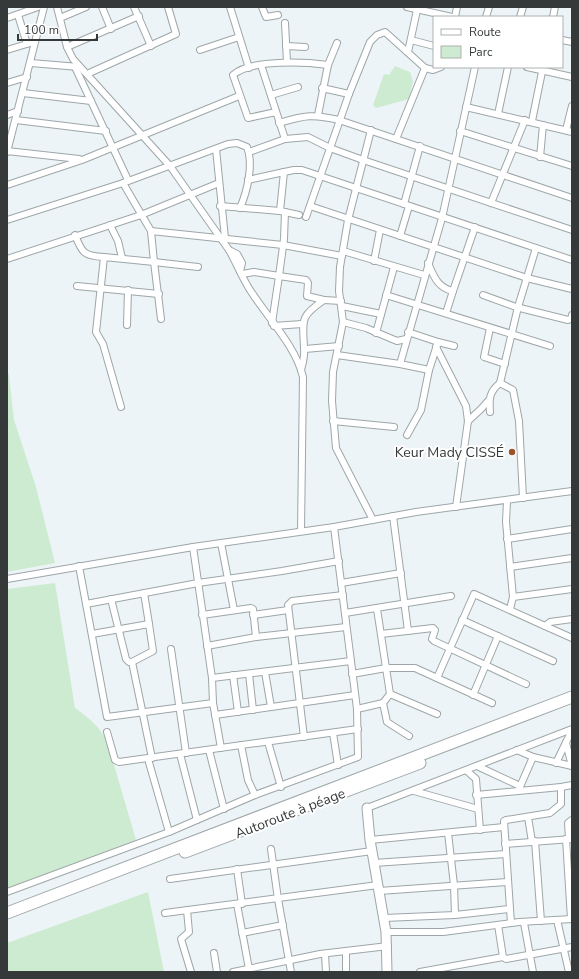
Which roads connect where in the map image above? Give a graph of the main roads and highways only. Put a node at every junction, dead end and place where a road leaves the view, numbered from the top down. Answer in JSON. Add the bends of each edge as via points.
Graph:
{"nodes":[{"id":1,"x":572,"y":697,"type":"edge"},
{"id":2,"x":572,"y":705,"type":"edge"},
{"id":3,"x":7,"y":913,"type":"edge"},
{"id":4,"x":7,"y":920,"type":"edge"}],
"edges":[{"from":1,"to":3,"type":"highway"},
{"from":2,"to":4,"type":"highway","name":"Autoroute à péage"}]}
